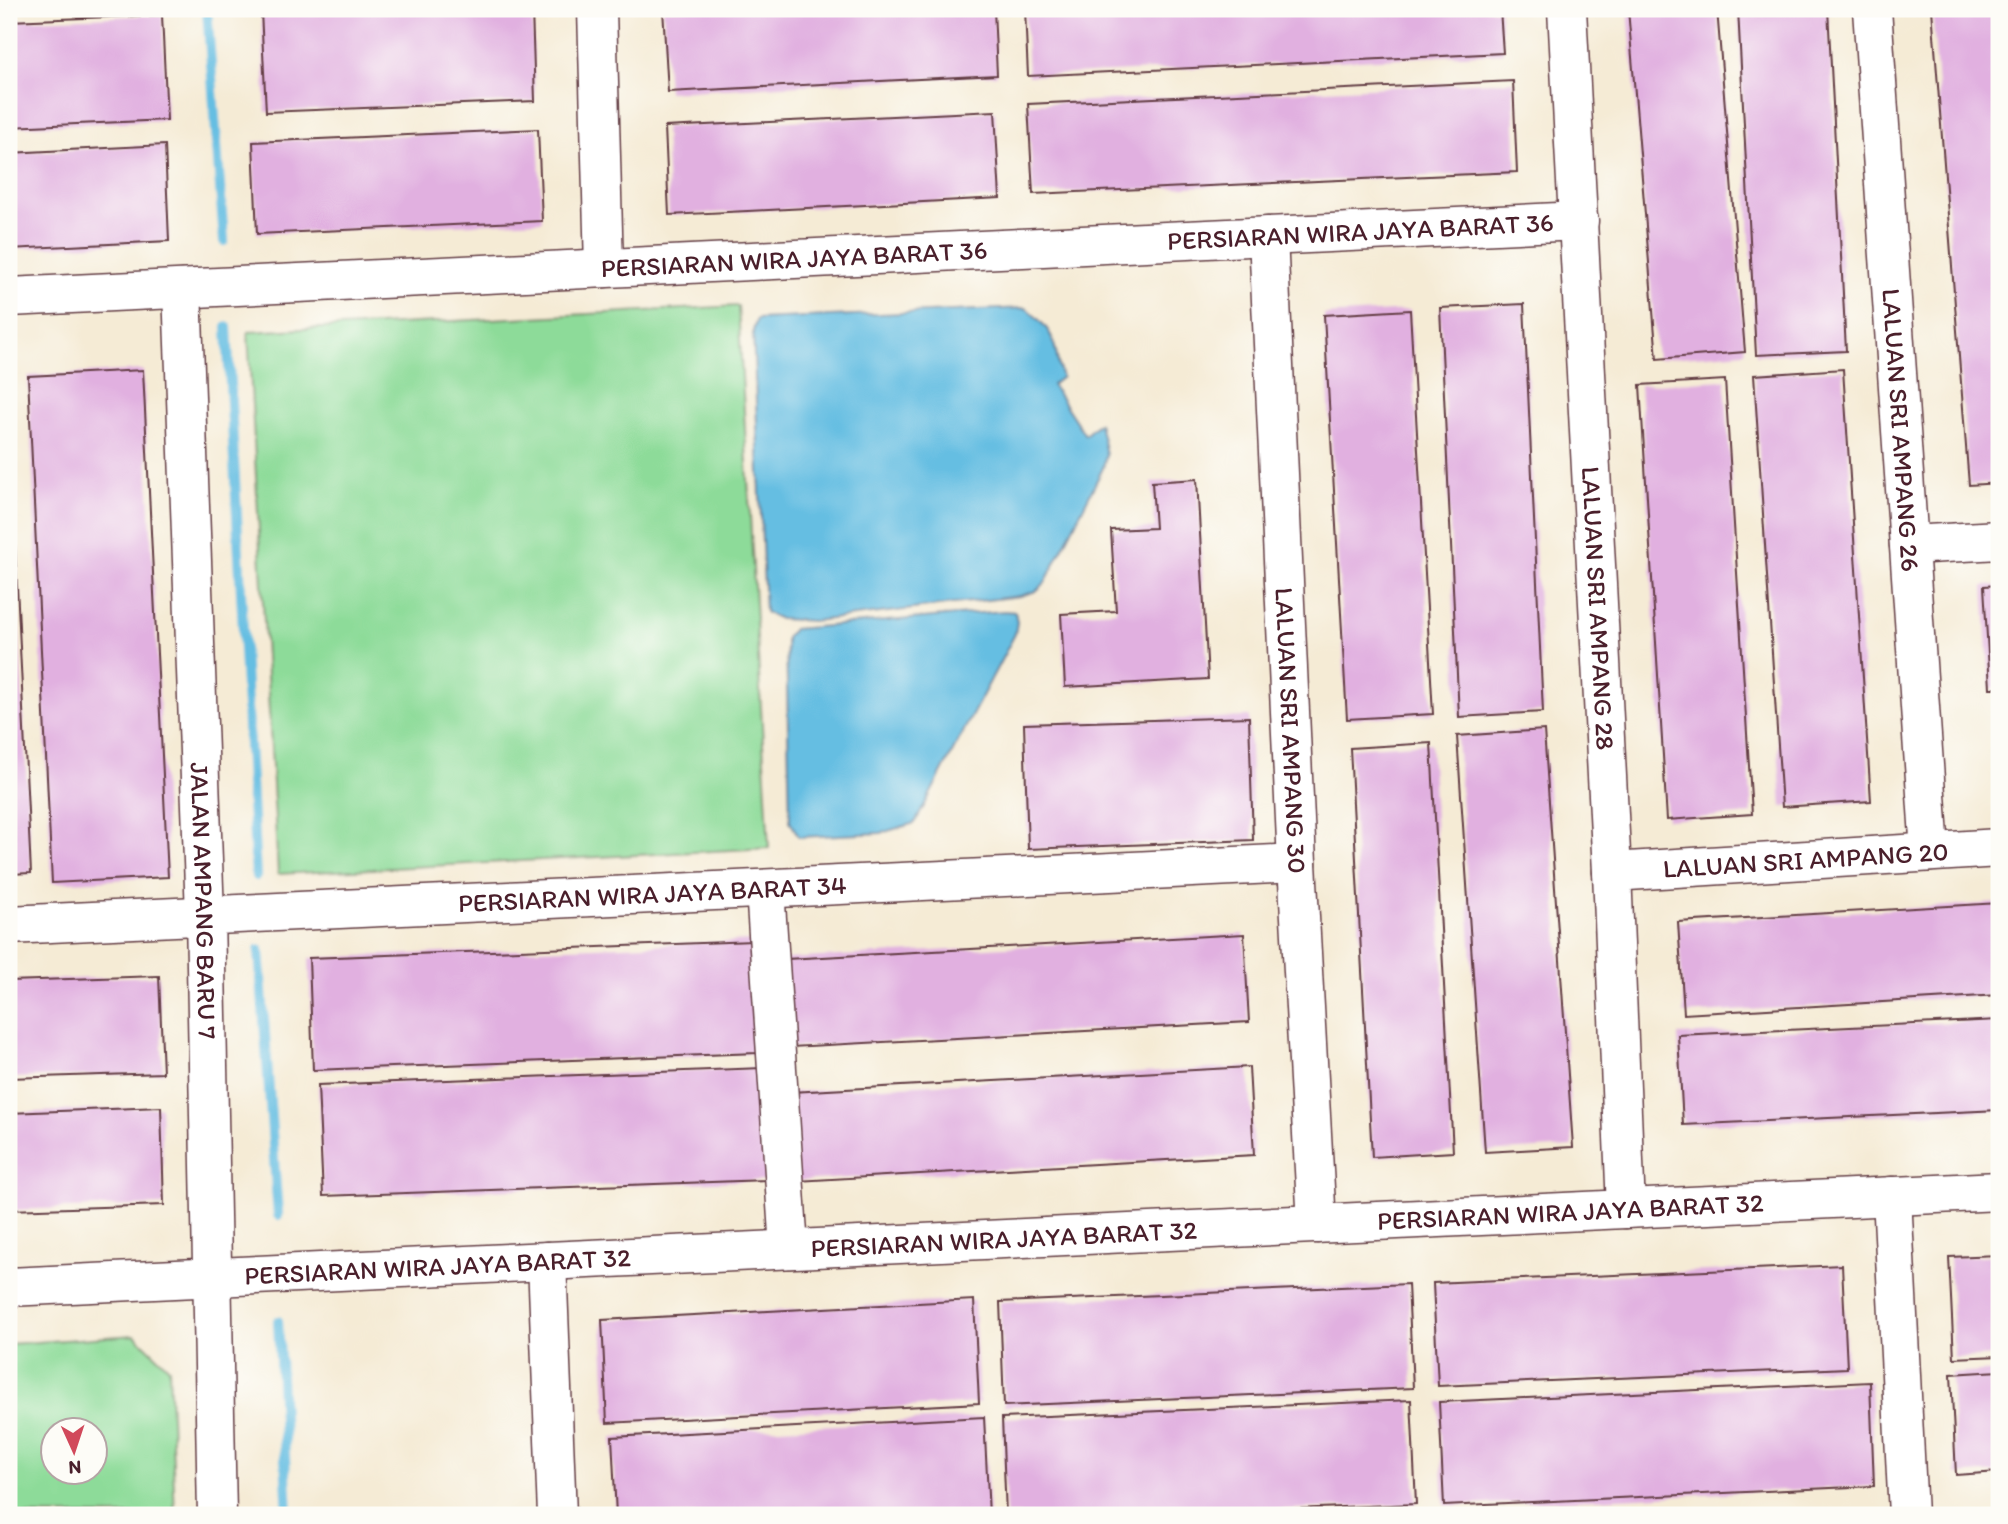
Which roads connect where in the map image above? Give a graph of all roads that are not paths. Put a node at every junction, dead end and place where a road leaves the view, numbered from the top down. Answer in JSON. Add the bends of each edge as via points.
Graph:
{"nodes":[{"id":1,"x":597,"y":9,"type":"edge"},
{"id":2,"x":1567,"y":9,"type":"edge"},
{"id":3,"x":1872,"y":9,"type":"edge"},
{"id":4,"x":1579,"y":221,"type":"junction"},
{"id":5,"x":1268,"y":236,"type":"junction"},
{"id":6,"x":604,"y":268,"type":"junction"},
{"id":7,"x":182,"y":289,"type":"junction"},
{"id":8,"x":9,"y":297,"type":"edge"},
{"id":9,"x":1999,"y":540,"type":"edge"},
{"id":10,"x":1909,"y":545,"type":"junction"},
{"id":11,"x":1999,"y":848,"type":"edge"},
{"id":12,"x":1930,"y":852,"type":"junction"},
{"id":13,"x":1297,"y":863,"type":"junction"},
{"id":14,"x":1612,"y":872,"type":"junction"},
{"id":15,"x":765,"y":889,"type":"junction"},
{"id":16,"x":205,"y":915,"type":"junction"},
{"id":17,"x":9,"y":925,"type":"edge"},
{"id":18,"x":1999,"y":1191,"type":"edge"},
{"id":19,"x":1892,"y":1196,"type":"junction"},
{"id":20,"x":1626,"y":1209,"type":"junction"},
{"id":21,"x":1317,"y":1224,"type":"junction"},
{"id":22,"x":789,"y":1249,"type":"junction"},
{"id":23,"x":547,"y":1261,"type":"junction"},
{"id":24,"x":213,"y":1277,"type":"junction"},
{"id":25,"x":9,"y":1287,"type":"edge"},
{"id":26,"x":217,"y":1515,"type":"edge"},
{"id":27,"x":557,"y":1515,"type":"edge"},
{"id":28,"x":1908,"y":1515,"type":"edge"}],
"edges":[{"from":1,"to":6,"type":"street"},
{"from":2,"to":4,"type":"street","name":"LALUAN SRI AMPANG 28"},
{"from":3,"to":10,"type":"street","name":"LALUAN SRI AMPANG 26"},
{"from":4,"to":5,"type":"street","name":"PERSIARAN WIRA JAYA BARAT 36"},
{"from":4,"to":14,"type":"street","name":"LALUAN SRI AMPANG 28"},
{"from":5,"to":6,"type":"street","name":"PERSIARAN WIRA JAYA BARAT 36"},
{"from":5,"to":13,"type":"street","name":"LALUAN SRI AMPANG 30"},
{"from":6,"to":7,"type":"street","name":"PERSIARAN WIRA JAYA BARAT 36"},
{"from":7,"to":8,"type":"street","name":"PERSIARAN WIRA JAYA BARAT 36"},
{"from":7,"to":16,"type":"street","name":"JALAN AMPANG BARU 7"},
{"from":9,"to":10,"type":"street"},
{"from":10,"to":12,"type":"street","name":"LALUAN SRI AMPANG 26"},
{"from":11,"to":12,"type":"street","name":"LALUAN SRI AMPANG 20"},
{"from":12,"to":14,"type":"street","name":"LALUAN SRI AMPANG 20"},
{"from":13,"to":15,"type":"street","name":"PERSIARAN WIRA JAYA BARAT 34"},
{"from":13,"to":21,"type":"street","name":"LALUAN SRI AMPANG 30"},
{"from":14,"to":20,"type":"street","name":"LALUAN SRI AMPANG 28"},
{"from":15,"to":16,"type":"street","name":"PERSIARAN WIRA JAYA BARAT 34"},
{"from":15,"to":22,"type":"street"},
{"from":16,"to":17,"type":"street","name":"PERSIARAN WIRA JAYA BARAT 34"},
{"from":16,"to":24,"type":"street","name":"JALAN AMPANG BARU 7"},
{"from":18,"to":19,"type":"street","name":"PERSIARAN WIRA JAYA BARAT 32"},
{"from":19,"to":20,"type":"street","name":"PERSIARAN WIRA JAYA BARAT 32"},
{"from":19,"to":28,"type":"street"},
{"from":20,"to":21,"type":"street","name":"PERSIARAN WIRA JAYA BARAT 32"},
{"from":21,"to":22,"type":"street","name":"PERSIARAN WIRA JAYA BARAT 32"},
{"from":22,"to":23,"type":"street","name":"PERSIARAN WIRA JAYA BARAT 32"},
{"from":23,"to":24,"type":"street","name":"PERSIARAN WIRA JAYA BARAT 32"},
{"from":23,"to":27,"type":"street"},
{"from":24,"to":25,"type":"street","name":"PERSIARAN WIRA JAYA BARAT 32"},
{"from":24,"to":26,"type":"street","name":"JALAN AMPANG BARU 7"}]}
